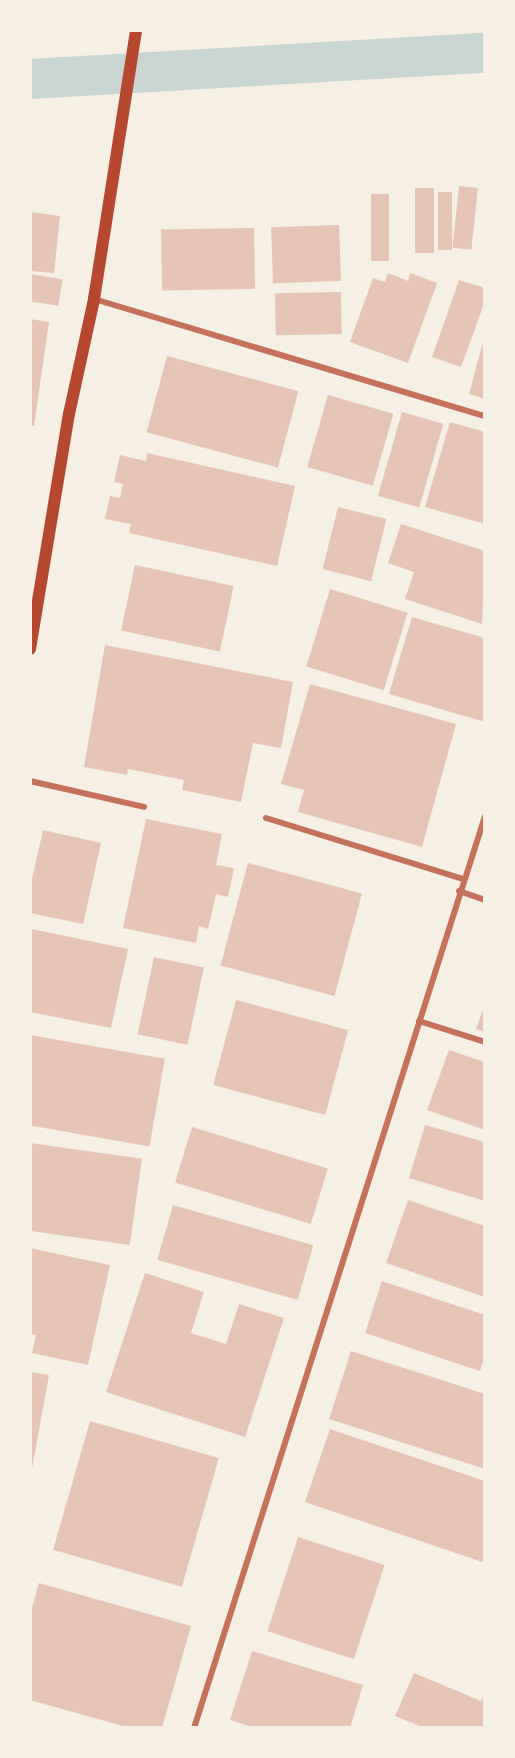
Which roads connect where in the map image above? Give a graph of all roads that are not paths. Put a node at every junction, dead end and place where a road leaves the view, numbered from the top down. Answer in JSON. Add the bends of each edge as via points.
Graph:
{"nodes":[{"id":1,"x":135,"y":30,"type":"edge"},
{"id":2,"x":94,"y":299,"type":"junction"},
{"id":3,"x":485,"y":416,"type":"edge"},
{"id":4,"x":30,"y":649,"type":"edge"},
{"id":5,"x":30,"y":781,"type":"edge"},
{"id":6,"x":144,"y":807,"type":"dead end"},
{"id":7,"x":485,"y":816,"type":"edge"},
{"id":8,"x":266,"y":818,"type":"dead end"},
{"id":9,"x":463,"y":879,"type":"junction"},
{"id":10,"x":459,"y":891,"type":"junction"},
{"id":11,"x":485,"y":900,"type":"edge"},
{"id":12,"x":419,"y":1021,"type":"junction"},
{"id":13,"x":485,"y":1042,"type":"edge"},
{"id":14,"x":194,"y":1728,"type":"edge"}],
"edges":[{"from":1,"to":2,"type":"main road"},
{"from":2,"to":3,"type":"street"},
{"from":2,"to":4,"type":"main road","via":[[69,414]]},
{"from":5,"to":6,"type":"street"},
{"from":7,"to":9,"type":"street"},
{"from":8,"to":9,"type":"street"},
{"from":9,"to":10,"type":"street"},
{"from":10,"to":11,"type":"street"},
{"from":10,"to":12,"type":"street"},
{"from":12,"to":13,"type":"street"},
{"from":12,"to":14,"type":"street"}]}
